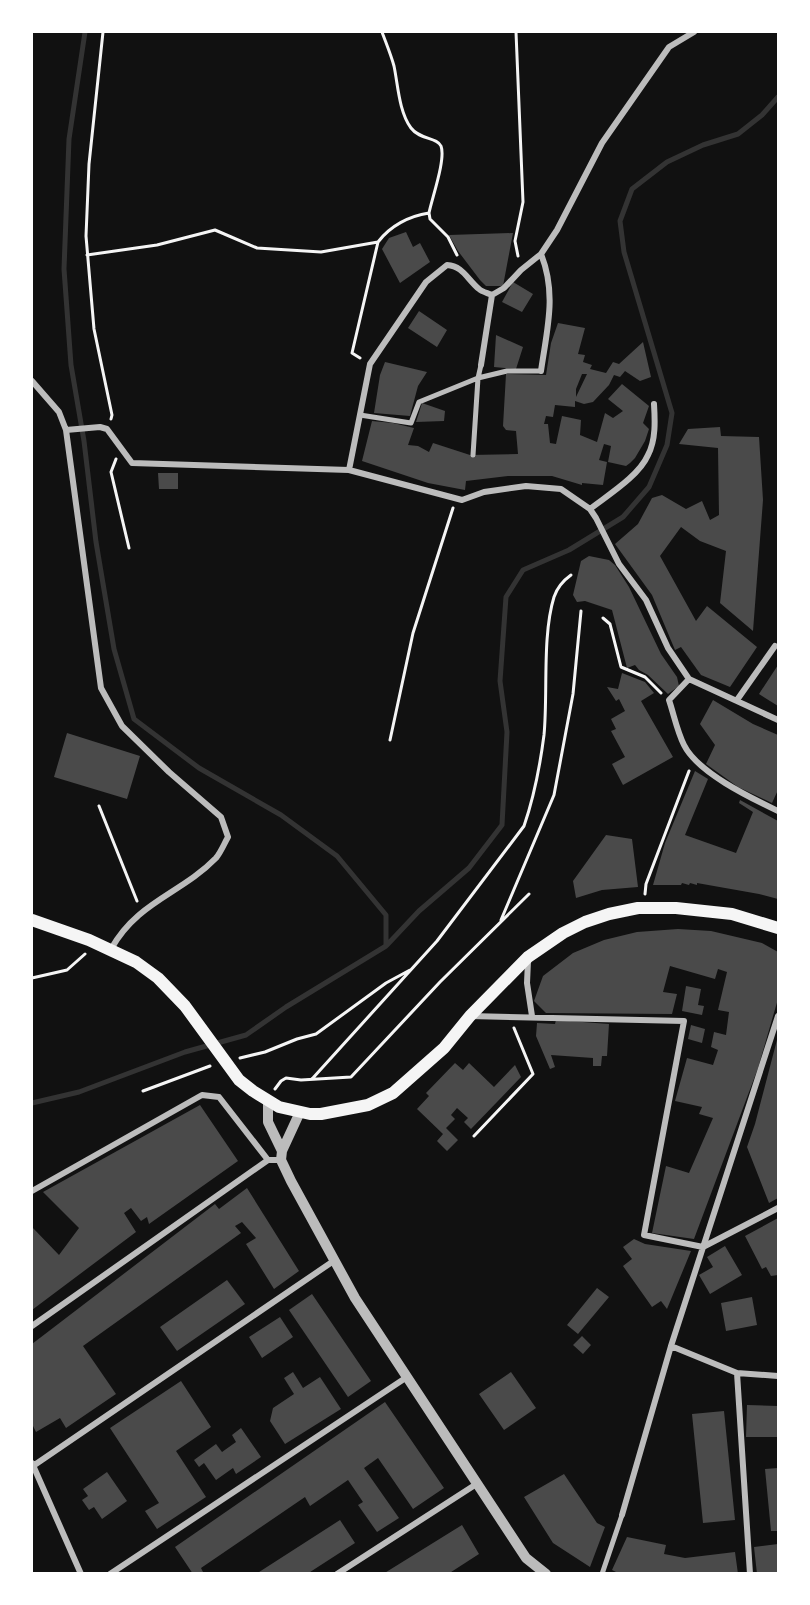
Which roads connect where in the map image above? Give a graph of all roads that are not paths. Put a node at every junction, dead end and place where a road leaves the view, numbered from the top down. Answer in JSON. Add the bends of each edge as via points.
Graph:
{"nodes":[{"id":1,"x":694,"y":32,"type":"edge"},
{"id":2,"x":540,"y":254,"type":"junction"},
{"id":3,"x":492,"y":295,"type":"junction"},
{"id":4,"x":481,"y":365,"type":"joint"},
{"id":5,"x":541,"y":371,"type":"joint"},
{"id":6,"x":478,"y":378,"type":"junction"},
{"id":7,"x":32,"y":381,"type":"edge"},
{"id":8,"x":654,"y":404,"type":"dead end"},
{"id":9,"x":360,"y":416,"type":"junction"},
{"id":10,"x":69,"y":430,"type":"junction"},
{"id":11,"x":473,"y":454,"type":"dead end"},
{"id":12,"x":349,"y":470,"type":"junction"},
{"id":13,"x":590,"y":509,"type":"junction"},
{"id":14,"x":775,"y":646,"type":"dead end"},
{"id":15,"x":689,"y":679,"type":"junction"},
{"id":16,"x":737,"y":700,"type":"junction"},
{"id":17,"x":778,"y":720,"type":"edge"},
{"id":18,"x":778,"y":811,"type":"edge"},
{"id":19,"x":32,"y":920,"type":"edge"},
{"id":20,"x":778,"y":928,"type":"edge"},
{"id":21,"x":111,"y":949,"type":"junction"},
{"id":22,"x":528,"y":957,"type":"junction"},
{"id":23,"x":470,"y":1016,"type":"junction"},
{"id":24,"x":532,"y":1016,"type":"junction"},
{"id":25,"x":778,"y":1016,"type":"edge"},
{"id":26,"x":268,"y":1100,"type":"junction"},
{"id":27,"x":300,"y":1112,"type":"junction"},
{"id":28,"x":282,"y":1156,"type":"junction"},
{"id":29,"x":268,"y":1160,"type":"junction"},
{"id":30,"x":32,"y":1191,"type":"edge"},
{"id":31,"x":778,"y":1208,"type":"edge"},
{"id":32,"x":702,"y":1247,"type":"junction"},
{"id":33,"x":334,"y":1260,"type":"junction"},
{"id":34,"x":32,"y":1326,"type":"edge"},
{"id":35,"x":671,"y":1346,"type":"junction"},
{"id":36,"x":737,"y":1373,"type":"junction"},
{"id":37,"x":407,"y":1376,"type":"junction"},
{"id":38,"x":778,"y":1376,"type":"edge"},
{"id":39,"x":32,"y":1464,"type":"edge"},
{"id":40,"x":478,"y":1483,"type":"junction"},
{"id":41,"x":622,"y":1515,"type":"joint"},
{"id":42,"x":347,"y":1571,"type":"edge"},
{"id":43,"x":81,"y":1574,"type":"edge"},
{"id":44,"x":110,"y":1574,"type":"edge"},
{"id":45,"x":337,"y":1574,"type":"edge"},
{"id":46,"x":546,"y":1574,"type":"edge"},
{"id":47,"x":602,"y":1574,"type":"edge"},
{"id":48,"x":750,"y":1574,"type":"edge"}],
"edges":[{"from":1,"to":2,"type":"street","via":[[669,47],[659,60],[602,143],[557,230]]},
{"from":2,"to":3,"type":"street"},
{"from":2,"to":5,"type":"street","via":[[548,272],[550,306]]},
{"from":3,"to":4,"type":"street"},
{"from":3,"to":9,"type":"street","via":[[480,290],[455,266],[447,265],[426,282],[370,364]]},
{"from":4,"to":6,"type":"street"},
{"from":5,"to":6,"type":"street","via":[[507,371]]},
{"from":6,"to":9,"type":"street","via":[[419,402],[411,423]]},
{"from":6,"to":11,"type":"street"},
{"from":7,"to":10,"type":"street"},
{"from":8,"to":13,"type":"street","via":[[655,427],[648,455],[634,473]]},
{"from":9,"to":12,"type":"street"},
{"from":10,"to":12,"type":"street","via":[[104,428],[132,463]]},
{"from":10,"to":21,"type":"street","via":[[101,688],[122,726],[221,817],[228,837],[217,857],[141,911]]},
{"from":12,"to":13,"type":"street","via":[[462,500],[484,492],[526,486],[561,489]]},
{"from":13,"to":15,"type":"street"},
{"from":14,"to":16,"type":"street"},
{"from":15,"to":16,"type":"street"},
{"from":15,"to":18,"type":"street","via":[[669,700],[684,745],[695,761]]},
{"from":16,"to":17,"type":"street"},
{"from":19,"to":21,"type":"main road"},
{"from":20,"to":22,"type":"main road","via":[[732,914],[643,908],[585,922]]},
{"from":21,"to":26,"type":"main road","via":[[158,978],[185,1006],[238,1080]]},
{"from":22,"to":23,"type":"main road"},
{"from":22,"to":24,"type":"street"},
{"from":23,"to":24,"type":"street"},
{"from":23,"to":27,"type":"main road","via":[[444,1048],[393,1093],[368,1106],[321,1114]]},
{"from":24,"to":32,"type":"street","via":[[684,1021],[644,1235]]},
{"from":25,"to":32,"type":"street"},
{"from":26,"to":27,"type":"main road"},
{"from":26,"to":28,"type":"street","via":[[268,1122]]},
{"from":27,"to":28,"type":"street"},
{"from":28,"to":29,"type":"street"},
{"from":28,"to":33,"type":"street","via":[[291,1181]]},
{"from":29,"to":30,"type":"street","via":[[219,1097],[202,1095]]},
{"from":29,"to":34,"type":"street"},
{"from":31,"to":32,"type":"street"},
{"from":32,"to":35,"type":"street"},
{"from":33,"to":37,"type":"street"},
{"from":33,"to":39,"type":"street"},
{"from":35,"to":36,"type":"street"},
{"from":35,"to":41,"type":"street"},
{"from":36,"to":38,"type":"street"},
{"from":36,"to":48,"type":"street"},
{"from":37,"to":40,"type":"street"},
{"from":37,"to":44,"type":"street"},
{"from":39,"to":43,"type":"street"},
{"from":40,"to":42,"type":"street"},
{"from":40,"to":46,"type":"street","via":[[526,1558]]},
{"from":41,"to":47,"type":"street"},
{"from":42,"to":45,"type":"street"}]}
